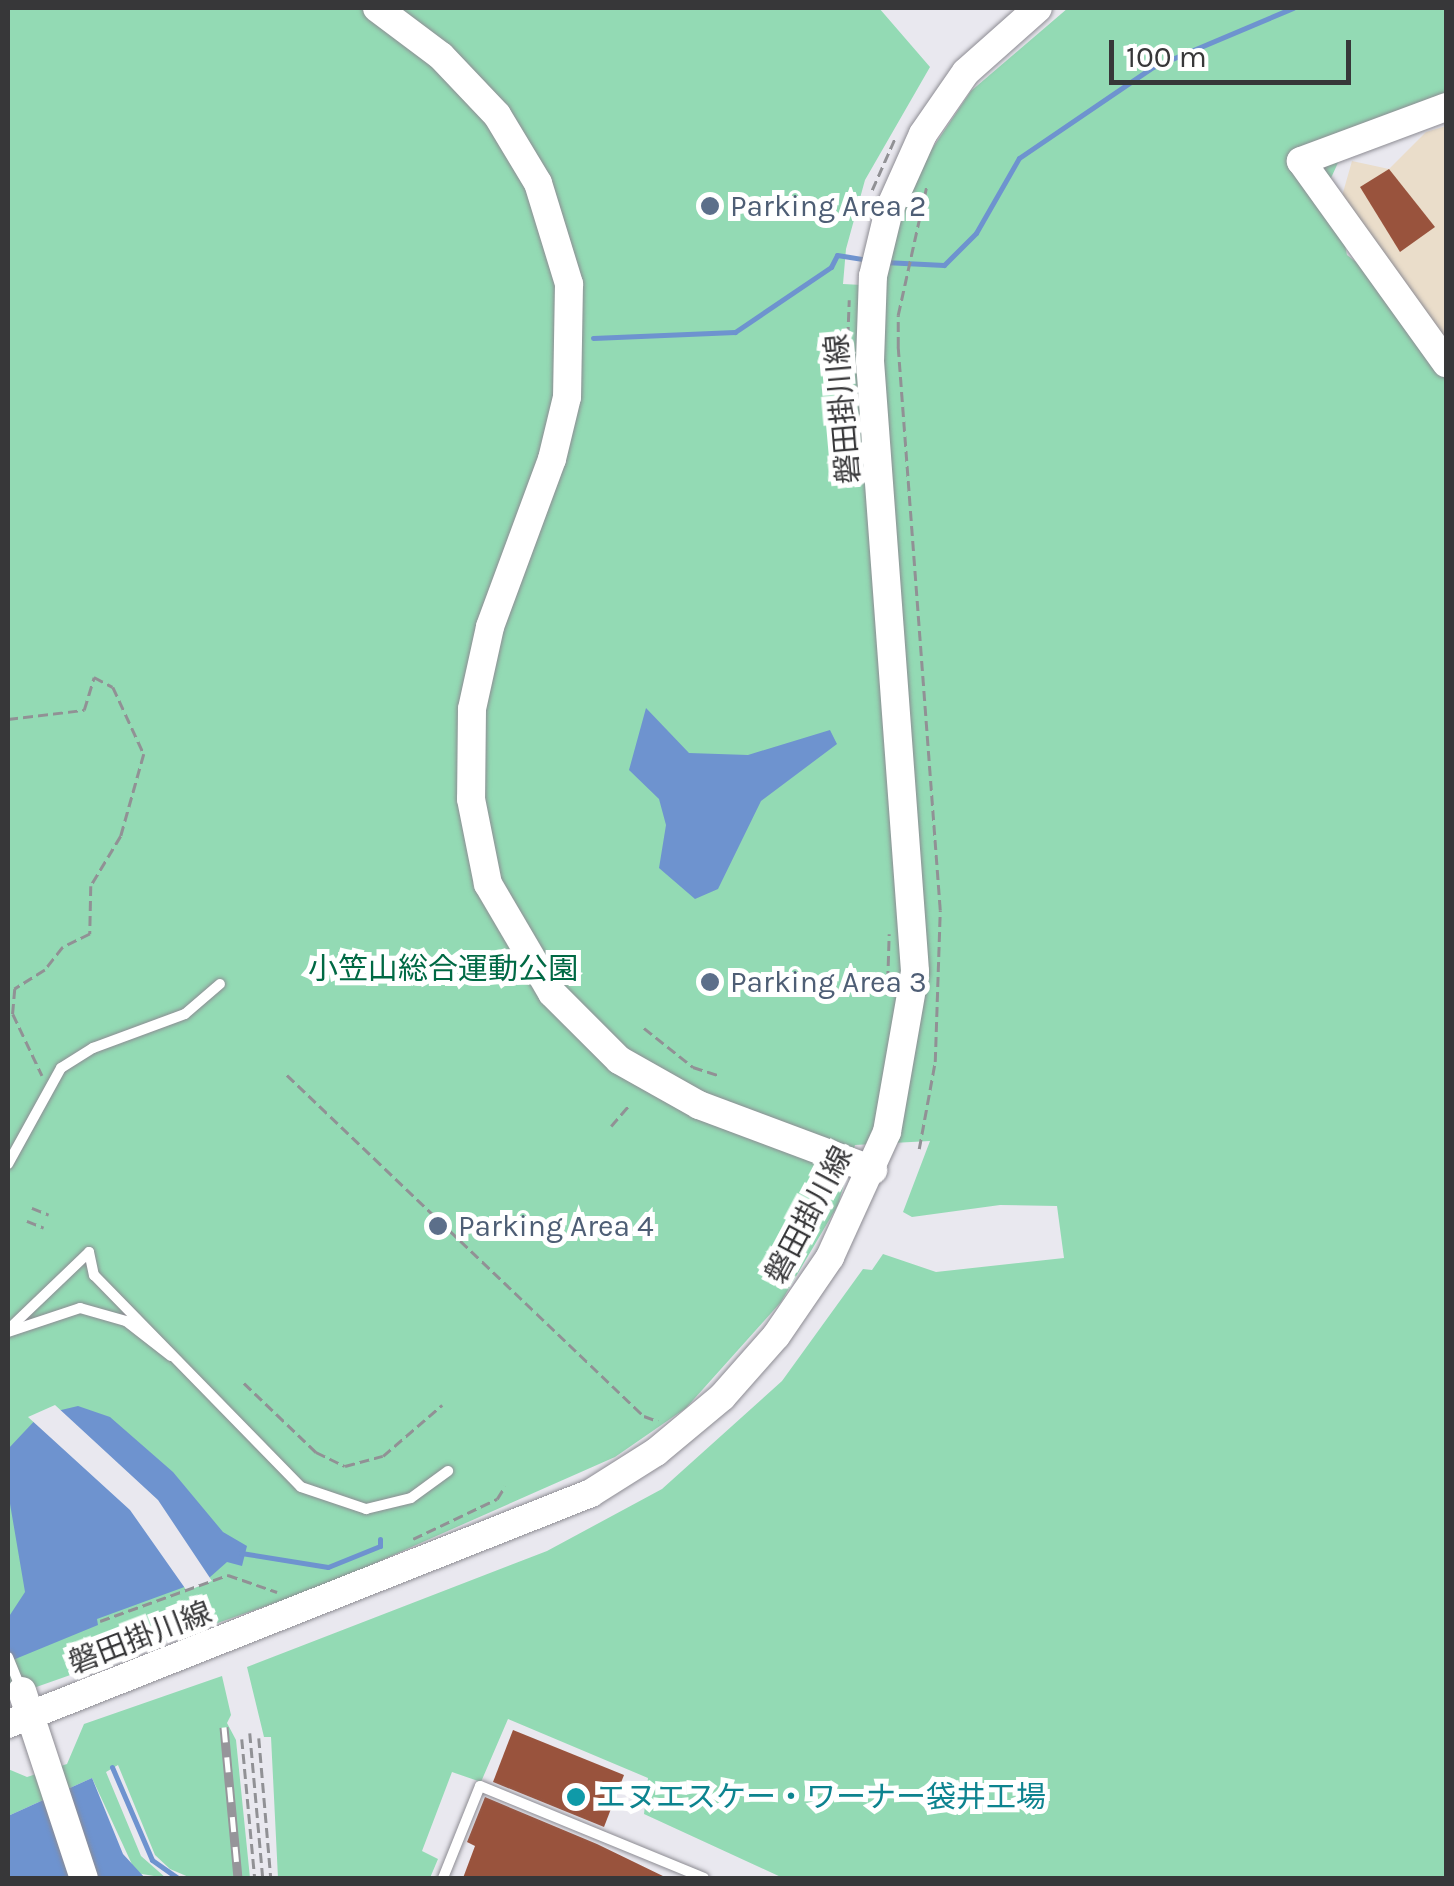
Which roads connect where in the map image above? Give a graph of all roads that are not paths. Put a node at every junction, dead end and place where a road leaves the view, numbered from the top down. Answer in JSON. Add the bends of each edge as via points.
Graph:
{"nodes":[{"id":1,"x":376,"y":8,"type":"edge"},
{"id":2,"x":1038,"y":8,"type":"edge"},
{"id":3,"x":1446,"y":108,"type":"edge"},
{"id":4,"x":1446,"y":363,"type":"edge"},
{"id":5,"x":220,"y":984,"type":"dead end"},
{"id":6,"x":8,"y":1164,"type":"edge"},
{"id":7,"x":873,"y":1170,"type":"junction"},
{"id":8,"x":8,"y":1331,"type":"edge"},
{"id":9,"x":191,"y":1372,"type":"junction"},
{"id":10,"x":448,"y":1471,"type":"dead end"},
{"id":11,"x":8,"y":1657,"type":"edge"},
{"id":12,"x":20,"y":1711,"type":"edge"},
{"id":13,"x":84,"y":1878,"type":"edge"},
{"id":14,"x":443,"y":1878,"type":"edge"},
{"id":15,"x":704,"y":1878,"type":"edge"}],
"edges":[{"from":1,"to":7,"type":"main road","via":[[441,56],[497,115],[538,183],[569,284],[567,397],[552,459],[490,627],[472,710],[471,799],[488,884],[552,993],[620,1060],[699,1105]]},
{"from":2,"to":7,"type":"main road","name":"磐田掛川線","via":[[966,72],[906,168],[879,246],[868,312],[915,971],[900,1077]]},
{"from":3,"to":4,"type":"main road","via":[[1300,161]]},
{"from":5,"to":6,"type":"lane","via":[[185,1014],[80,1054],[47,1085]]},
{"from":7,"to":12,"type":"main road","name":"磐田掛川線","via":[[806,1297],[752,1366],[626,1472],[548,1514]]},
{"from":8,"to":9,"type":"lane","via":[[54,1312],[104,1312]]},
{"from":8,"to":9,"type":"lane","via":[[89,1252],[94,1275]]},
{"from":9,"to":10,"type":"lane","via":[[283,1473],[319,1497],[366,1508],[391,1505]]},
{"from":11,"to":12,"type":"lane"},
{"from":12,"to":13,"type":"main road","via":[[50,1769]]},
{"from":14,"to":15,"type":"lane","via":[[480,1786]]}]}
